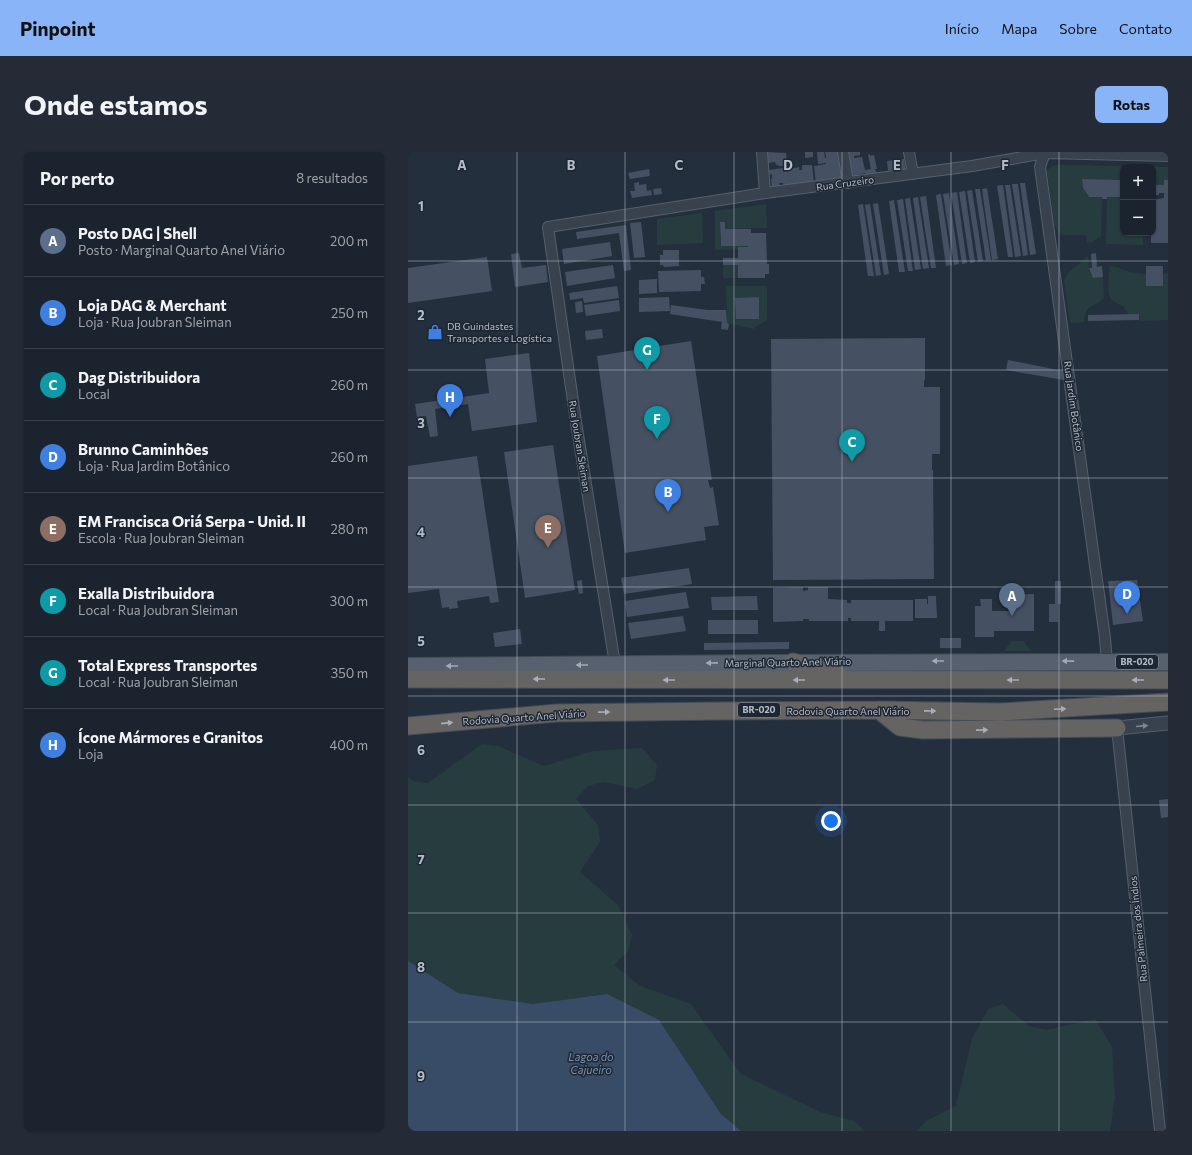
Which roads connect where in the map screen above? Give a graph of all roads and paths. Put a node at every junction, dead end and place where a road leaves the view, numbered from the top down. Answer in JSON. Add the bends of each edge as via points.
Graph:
{"nodes":[{"id":1,"x":762,"y":152,"type":"edge"},
{"id":2,"x":843,"y":152,"type":"edge"},
{"id":3,"x":910,"y":152,"type":"edge"},
{"id":4,"x":1045,"y":152,"type":"edge"},
{"id":5,"x":1102,"y":153,"type":"edge"},
{"id":6,"x":1168,"y":156,"type":"edge"},
{"id":7,"x":913,"y":174,"type":"junction"},
{"id":8,"x":848,"y":182,"type":"junction"},
{"id":9,"x":765,"y":193,"type":"junction"},
{"id":10,"x":548,"y":227,"type":"joint"},
{"id":11,"x":793,"y":662,"type":"junction"},
{"id":12,"x":1107,"y":662,"type":"junction"},
{"id":13,"x":1168,"y":662,"type":"edge"},
{"id":14,"x":615,"y":664,"type":"junction"},
{"id":15,"x":408,"y":666,"type":"edge"},
{"id":16,"x":408,"y":679,"type":"edge"},
{"id":17,"x":866,"y":680,"type":"junction"},
{"id":18,"x":1108,"y":680,"type":"junction"},
{"id":19,"x":1168,"y":680,"type":"edge"},
{"id":20,"x":1168,"y":702,"type":"edge"},
{"id":21,"x":1111,"y":706,"type":"junction"},
{"id":22,"x":879,"y":710,"type":"junction"},
{"id":23,"x":1168,"y":723,"type":"edge"},
{"id":24,"x":408,"y":726,"type":"edge"},
{"id":25,"x":1116,"y":728,"type":"junction"},
{"id":26,"x":1160,"y":1131,"type":"edge"}],
"edges":[{"from":1,"to":9,"type":"street"},
{"from":2,"to":8,"type":"street"},
{"from":3,"to":7,"type":"street"},
{"from":4,"to":5,"type":"street","name":"Rua Cruzeiro"},
{"from":4,"to":7,"type":"street","name":"Rua Cruzeiro"},
{"from":4,"to":12,"type":"street","name":"Rua Jardim Botânico","via":[[1040,167]]},
{"from":5,"to":6,"type":"street","name":"Rua Cruzeiro"},
{"from":7,"to":8,"type":"street","name":"Rua Cruzeiro"},
{"from":8,"to":9,"type":"street","name":"Rua Cruzeiro"},
{"from":9,"to":10,"type":"street","name":"Rua Cruzeiro"},
{"from":10,"to":14,"type":"street","name":"Rua Joubran Sleiman"},
{"from":12,"to":11,"type":"main road","name":"Marginal Quarto Anel Viário","number":"BR-020","one_way":true},
{"from":11,"to":14,"type":"main road","name":"Marginal Quarto Anel Viário","number":"BR-020","one_way":true},
{"from":11,"to":17,"type":"highway"},
{"from":12,"to":13,"type":"main road","name":"Marginal Quarto Anel Viário","number":"BR-020"},
{"from":14,"to":15,"type":"main road","name":"Marginal Quarto Anel Viário","number":"BR-020","one_way":true},
{"from":17,"to":16,"type":"highway","number":"BR-020","one_way":true},
{"from":18,"to":17,"type":"highway","number":"BR-020","one_way":true},
{"from":19,"to":18,"type":"highway","number":"BR-020","one_way":true},
{"from":18,"to":21,"type":"highway"},
{"from":20,"to":21,"type":"highway","name":"Rodovia Quarto Anel Viário","number":"BR-020"},
{"from":22,"to":21,"type":"highway","name":"Rodovia Quarto Anel Viário","number":"BR-020","one_way":true,"via":[[1001,712]]},
{"from":24,"to":22,"type":"highway","name":"Rodovia Quarto Anel Viário","number":"BR-020","one_way":true,"via":[[557,713]]},
{"from":22,"to":25,"type":"highway","one_way":true,"via":[[900,727],[923,730]]},
{"from":25,"to":23,"type":"street","one_way":true},
{"from":25,"to":26,"type":"street","name":"Rua Palmeira dos Índios"}]}
